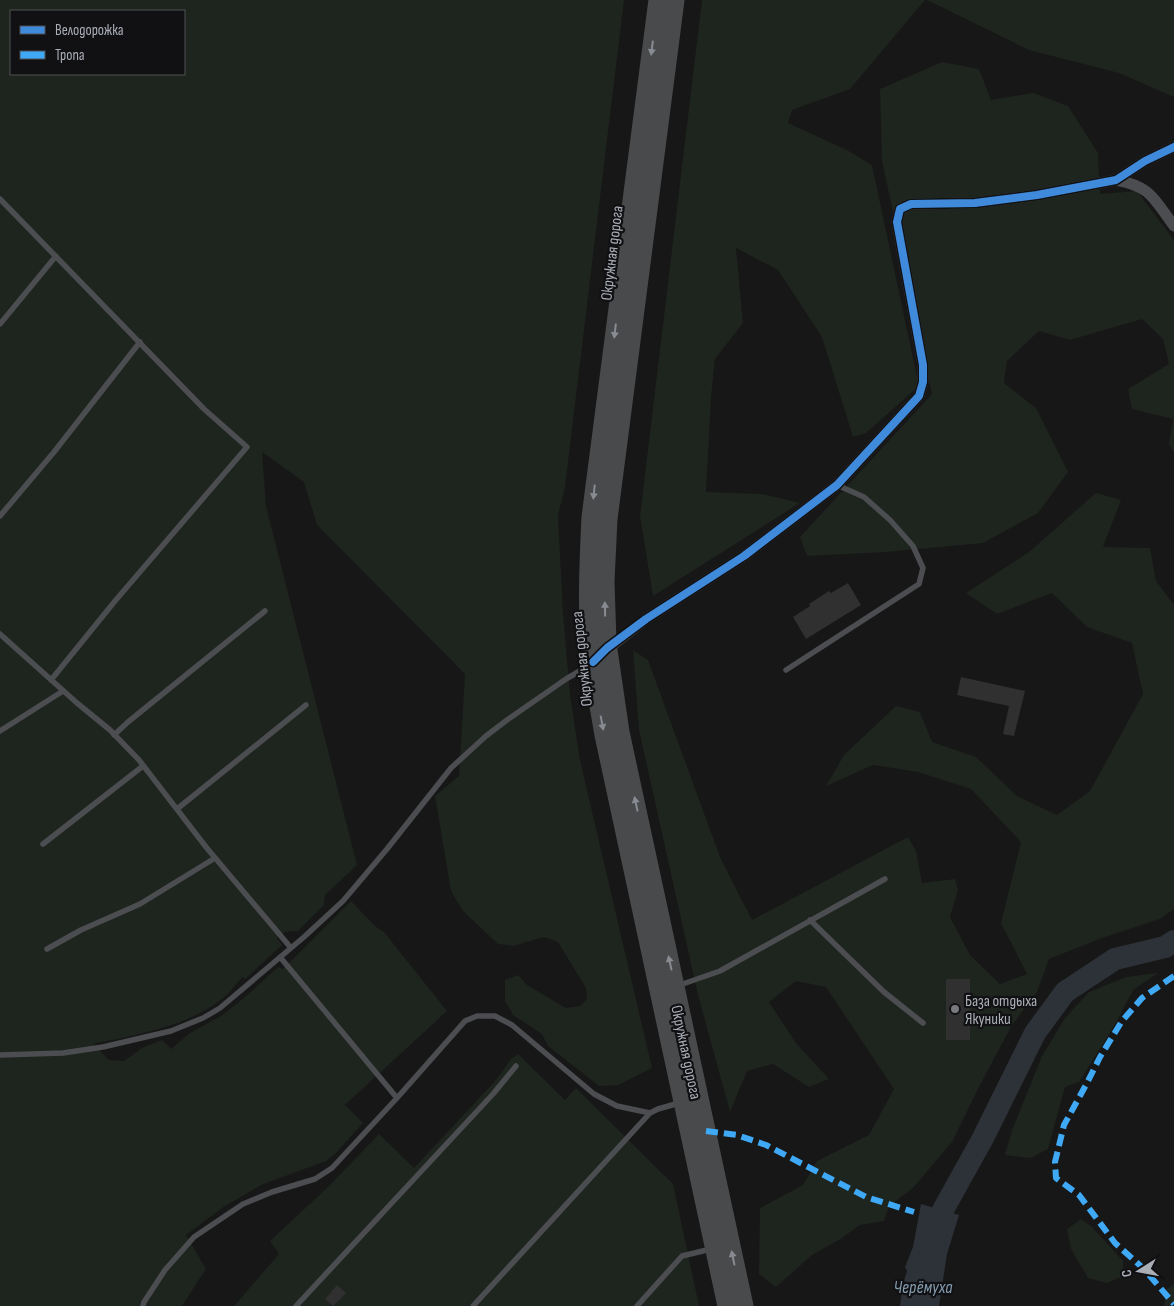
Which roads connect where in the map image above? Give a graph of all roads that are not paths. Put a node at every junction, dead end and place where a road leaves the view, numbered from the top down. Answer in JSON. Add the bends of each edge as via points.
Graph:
{"nodes":[{"id":1,"x":658,"y":0,"type":"edge"},
{"id":2,"x":674,"y":0,"type":"edge"},
{"id":3,"x":1174,"y":147,"type":"edge"},
{"id":4,"x":1116,"y":180,"type":"junction"},
{"id":5,"x":0,"y":199,"type":"edge"},
{"id":6,"x":1174,"y":226,"type":"edge"},
{"id":7,"x":56,"y":256,"type":"junction"},
{"id":8,"x":0,"y":324,"type":"edge"},
{"id":9,"x":140,"y":342,"type":"junction"},
{"id":10,"x":838,"y":486,"type":"junction"},
{"id":11,"x":0,"y":516,"type":"edge"},
{"id":12,"x":265,"y":611,"type":"dead end"},
{"id":13,"x":0,"y":634,"type":"edge"},
{"id":14,"x":607,"y":648,"type":"junction"},
{"id":15,"x":592,"y":662,"type":"junction"},
{"id":16,"x":786,"y":670,"type":"dead end"},
{"id":17,"x":51,"y":680,"type":"junction"},
{"id":18,"x":62,"y":690,"type":"junction"},
{"id":19,"x":306,"y":705,"type":"dead end"},
{"id":20,"x":0,"y":731,"type":"edge"},
{"id":21,"x":114,"y":735,"type":"junction"},
{"id":22,"x":144,"y":766,"type":"junction"},
{"id":23,"x":177,"y":810,"type":"junction"},
{"id":24,"x":43,"y":844,"type":"dead end"},
{"id":25,"x":215,"y":858,"type":"junction"},
{"id":26,"x":884,"y":880,"type":"dead end"},
{"id":27,"x":810,"y":920,"type":"junction"},
{"id":28,"x":291,"y":948,"type":"junction"},
{"id":29,"x":47,"y":949,"type":"dead end"},
{"id":30,"x":280,"y":958,"type":"junction"},
{"id":31,"x":675,"y":986,"type":"junction"},
{"id":32,"x":923,"y":1022,"type":"dead end"},
{"id":33,"x":0,"y":1056,"type":"edge"},
{"id":34,"x":516,"y":1066,"type":"dead end"},
{"id":35,"x":397,"y":1098,"type":"junction"},
{"id":36,"x":684,"y":1101,"type":"junction"},
{"id":37,"x":650,"y":1113,"type":"junction"},
{"id":38,"x":715,"y":1248,"type":"junction"},
{"id":39,"x":144,"y":1306,"type":"edge"},
{"id":40,"x":296,"y":1306,"type":"edge"},
{"id":41,"x":474,"y":1306,"type":"edge"},
{"id":42,"x":637,"y":1306,"type":"edge"},
{"id":43,"x":727,"y":1306,"type":"edge"},
{"id":44,"x":744,"y":1306,"type":"edge"}],
"edges":[{"from":1,"to":15,"type":"main road","name":"Окружная дорога","one_way":true,"via":[[591,517],[588,588]]},
{"from":14,"to":2,"type":"main road","name":"Окружная дорога","one_way":true,"via":[[605,581],[611,489]]},
{"from":3,"to":4,"type":"street"},
{"from":4,"to":6,"type":"street","via":[[1149,191]]},
{"from":4,"to":10,"type":"street","via":[[1037,195],[984,202],[911,204],[900,209],[897,222],[923,365],[923,382],[919,396]]},
{"from":5,"to":7,"type":"lane"},
{"from":7,"to":8,"type":"lane"},
{"from":7,"to":9,"type":"lane"},
{"from":9,"to":11,"type":"lane"},
{"from":9,"to":17,"type":"lane","via":[[204,409],[247,447]]},
{"from":10,"to":14,"type":"street","via":[[744,556]]},
{"from":10,"to":16,"type":"lane","via":[[864,497],[913,546],[923,568],[919,584]]},
{"from":12,"to":21,"type":"lane"},
{"from":13,"to":17,"type":"lane"},
{"from":14,"to":15,"type":"street"},
{"from":31,"to":14,"type":"main road","name":"Окружная дорога","one_way":true,"via":[[620,732]]},
{"from":15,"to":28,"type":"lane","via":[[507,720],[450,768],[356,886]]},
{"from":15,"to":36,"type":"main road","name":"Окружная дорога","one_way":true,"via":[[604,735]]},
{"from":17,"to":18,"type":"lane"},
{"from":18,"to":20,"type":"lane"},
{"from":18,"to":21,"type":"lane"},
{"from":19,"to":23,"type":"lane"},
{"from":21,"to":22,"type":"lane"},
{"from":22,"to":23,"type":"lane"},
{"from":22,"to":24,"type":"lane"},
{"from":23,"to":25,"type":"lane"},
{"from":25,"to":28,"type":"lane"},
{"from":25,"to":29,"type":"lane","via":[[140,904]]},
{"from":26,"to":27,"type":"lane"},
{"from":27,"to":31,"type":"lane","via":[[720,971]]},
{"from":27,"to":32,"type":"lane","via":[[884,992]]},
{"from":28,"to":30,"type":"lane"},
{"from":30,"to":33,"type":"lane","via":[[220,1008],[171,1031],[63,1053]]},
{"from":30,"to":35,"type":"lane"},
{"from":44,"to":31,"type":"main road","name":"Окружная дорога","one_way":true},
{"from":34,"to":40,"type":"lane"},
{"from":35,"to":37,"type":"lane","via":[[464,1021],[477,1016],[495,1016],[512,1025],[594,1094],[617,1106]]},
{"from":35,"to":39,"type":"lane","via":[[332,1168],[315,1179],[243,1204],[194,1237],[165,1270]]},
{"from":36,"to":37,"type":"lane"},
{"from":36,"to":38,"type":"main road","name":"Окружная дорога"},
{"from":37,"to":41,"type":"lane"},
{"from":38,"to":42,"type":"lane","via":[[682,1256]]},
{"from":38,"to":43,"type":"main road","name":"Окружная дорога"}]}
